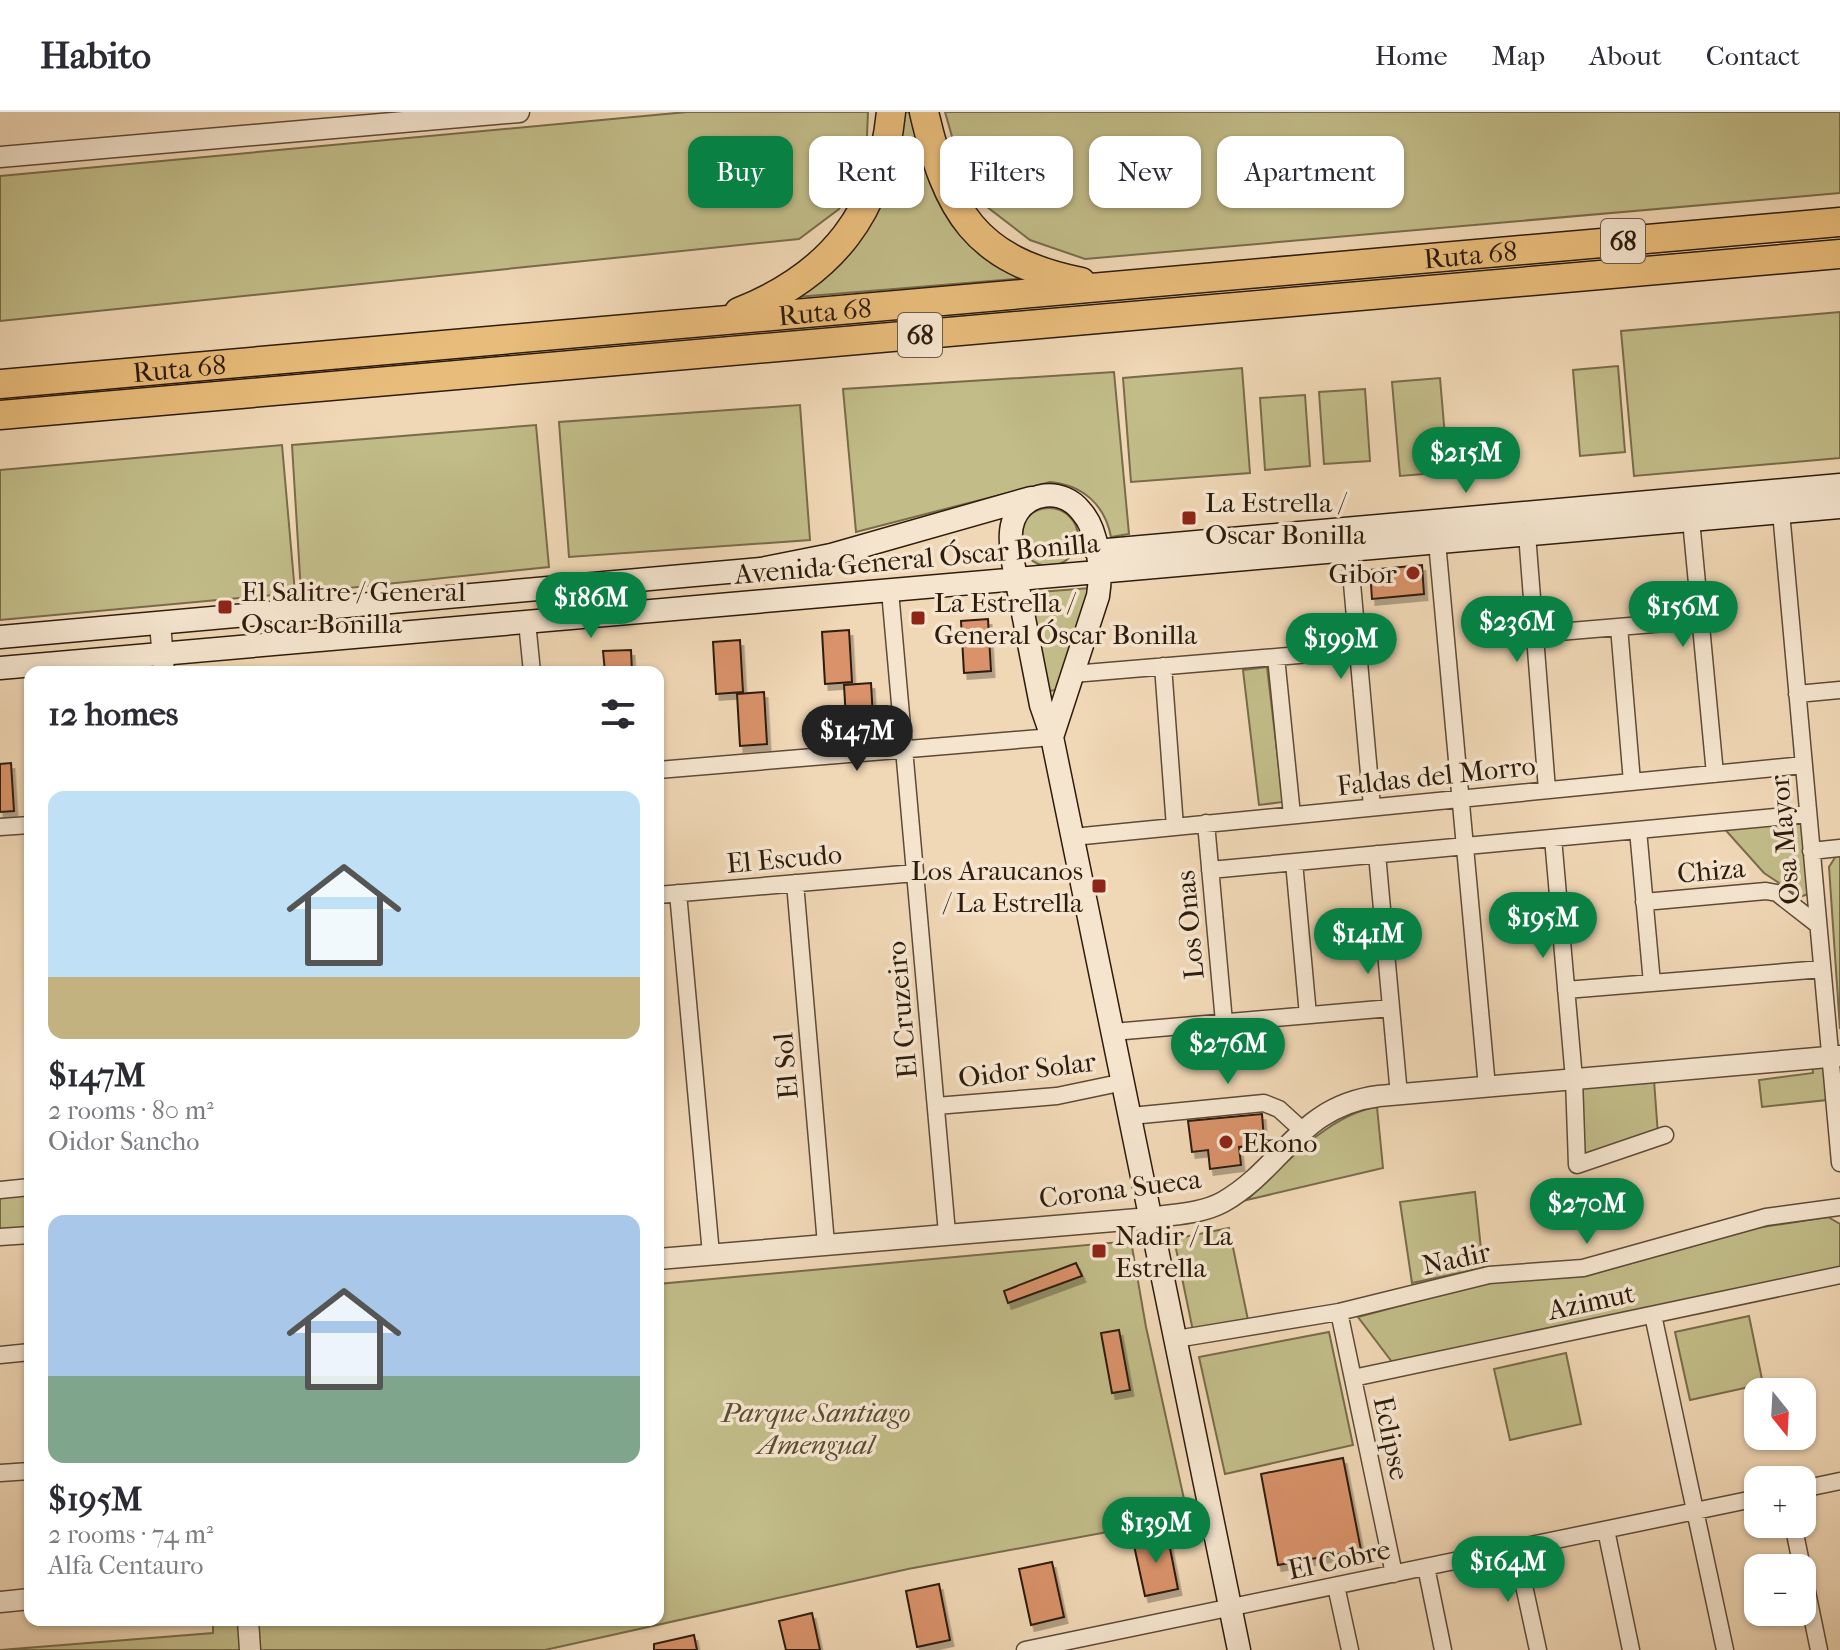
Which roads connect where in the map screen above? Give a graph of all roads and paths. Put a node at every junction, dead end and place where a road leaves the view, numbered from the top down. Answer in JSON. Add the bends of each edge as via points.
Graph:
{"nodes":[{"id":1,"x":519,"y":112,"type":"edge"},
{"id":2,"x":891,"y":112,"type":"edge"},
{"id":3,"x":915,"y":112,"type":"edge"},
{"id":4,"x":924,"y":112,"type":"edge"},
{"id":5,"x":932,"y":146,"type":"junction"},
{"id":6,"x":0,"y":157,"type":"edge"},
{"id":7,"x":1840,"y":222,"type":"edge"},
{"id":8,"x":1840,"y":254,"type":"edge"},
{"id":9,"x":1101,"y":286,"type":"junction"},
{"id":10,"x":716,"y":321,"type":"junction"},
{"id":11,"x":0,"y":384,"type":"edge"},
{"id":12,"x":0,"y":415,"type":"edge"},
{"id":13,"x":1840,"y":485,"type":"edge"},
{"id":14,"x":1032,"y":498,"type":"junction"},
{"id":15,"x":1840,"y":507,"type":"edge"},
{"id":16,"x":1781,"y":512,"type":"junction"},
{"id":17,"x":1691,"y":520,"type":"junction"},
{"id":18,"x":1527,"y":534,"type":"junction"},
{"id":19,"x":1437,"y":542,"type":"junction"},
{"id":20,"x":1349,"y":550,"type":"junction"},
{"id":21,"x":1098,"y":562,"type":"junction"},
{"id":22,"x":1016,"y":580,"type":"junction"},
{"id":23,"x":890,"y":591,"type":"junction"},
{"id":24,"x":1701,"y":620,"type":"junction"},
{"id":25,"x":527,"y":622,"type":"junction"},
{"id":26,"x":160,"y":623,"type":"junction"},
{"id":27,"x":1619,"y":627,"type":"junction"},
{"id":28,"x":1535,"y":634,"type":"junction"},
{"id":29,"x":0,"y":637,"type":"edge"},
{"id":30,"x":1358,"y":650,"type":"junction"},
{"id":31,"x":1276,"y":657,"type":"junction"},
{"id":32,"x":163,"y":663,"type":"edge"},
{"id":33,"x":65,"y":666,"type":"edge"},
{"id":34,"x":531,"y":666,"type":"edge"},
{"id":35,"x":1163,"y":666,"type":"junction"},
{"id":36,"x":24,"y":667,"type":"edge"},
{"id":37,"x":0,"y":668,"type":"edge"},
{"id":38,"x":1073,"y":674,"type":"junction"},
{"id":39,"x":1840,"y":690,"type":"edge"},
{"id":40,"x":1797,"y":694,"type":"junction"},
{"id":41,"x":1052,"y":737,"type":"junction"},
{"id":42,"x":904,"y":749,"type":"junction"},
{"id":43,"x":1804,"y":765,"type":"junction"},
{"id":44,"x":664,"y":769,"type":"edge"},
{"id":45,"x":1715,"y":774,"type":"junction"},
{"id":46,"x":1632,"y":782,"type":"junction"},
{"id":47,"x":1547,"y":790,"type":"junction"},
{"id":48,"x":1461,"y":799,"type":"junction"},
{"id":49,"x":1372,"y":807,"type":"junction"},
{"id":50,"x":1808,"y":814,"type":"junction"},
{"id":51,"x":1292,"y":815,"type":"junction"},
{"id":52,"x":1206,"y":823,"type":"junction"},
{"id":53,"x":24,"y":825,"type":"edge"},
{"id":54,"x":0,"y":827,"type":"edge"},
{"id":55,"x":1175,"y":827,"type":"junction"},
{"id":56,"x":1638,"y":830,"type":"junction"},
{"id":57,"x":1073,"y":837,"type":"junction"},
{"id":58,"x":1553,"y":838,"type":"junction"},
{"id":59,"x":1465,"y":846,"type":"junction"},
{"id":60,"x":1840,"y":848,"type":"edge"},
{"id":61,"x":1811,"y":851,"type":"junction"},
{"id":62,"x":1377,"y":854,"type":"junction"},
{"id":63,"x":1294,"y":862,"type":"junction"},
{"id":64,"x":1210,"y":870,"type":"junction"},
{"id":65,"x":915,"y":873,"type":"junction"},
{"id":66,"x":795,"y":883,"type":"junction"},
{"id":67,"x":678,"y":893,"type":"junction"},
{"id":68,"x":664,"y":894,"type":"edge"},
{"id":69,"x":1644,"y":902,"type":"junction"},
{"id":70,"x":1818,"y":925,"type":"junction"},
{"id":71,"x":1822,"y":969,"type":"junction"},
{"id":72,"x":1652,"y":983,"type":"junction"},
{"id":73,"x":1566,"y":990,"type":"junction"},
{"id":74,"x":1391,"y":1008,"type":"junction"},
{"id":75,"x":1308,"y":1015,"type":"junction"},
{"id":76,"x":1224,"y":1022,"type":"junction"},
{"id":77,"x":1113,"y":1032,"type":"junction"},
{"id":78,"x":1835,"y":1057,"type":"edge"},
{"id":79,"x":1574,"y":1079,"type":"junction"},
{"id":80,"x":1124,"y":1082,"type":"junction"},
{"id":81,"x":1487,"y":1087,"type":"junction"},
{"id":82,"x":1399,"y":1095,"type":"junction"},
{"id":83,"x":936,"y":1106,"type":"junction"},
{"id":84,"x":1131,"y":1116,"type":"junction"},
{"id":85,"x":1302,"y":1130,"type":"junction"},
{"id":86,"x":1665,"y":1135,"type":"dead end"},
{"id":87,"x":1840,"y":1163,"type":"edge"},
{"id":88,"x":24,"y":1188,"type":"edge"},
{"id":89,"x":0,"y":1190,"type":"edge"},
{"id":90,"x":1840,"y":1207,"type":"edge"},
{"id":91,"x":1150,"y":1218,"type":"junction"},
{"id":92,"x":947,"y":1233,"type":"junction"},
{"id":93,"x":24,"y":1235,"type":"edge"},
{"id":94,"x":0,"y":1237,"type":"edge"},
{"id":95,"x":826,"y":1244,"type":"junction"},
{"id":96,"x":711,"y":1254,"type":"junction"},
{"id":97,"x":664,"y":1258,"type":"edge"},
{"id":98,"x":1840,"y":1275,"type":"edge"},
{"id":99,"x":1339,"y":1312,"type":"junction"},
{"id":100,"x":1653,"y":1315,"type":"junction"},
{"id":101,"x":1176,"y":1339,"type":"junction"},
{"id":102,"x":24,"y":1353,"type":"edge"},
{"id":103,"x":0,"y":1355,"type":"edge"},
{"id":104,"x":1353,"y":1378,"type":"junction"},
{"id":105,"x":24,"y":1471,"type":"edge"},
{"id":106,"x":0,"y":1473,"type":"edge"},
{"id":107,"x":1840,"y":1481,"type":"edge"},
{"id":108,"x":1816,"y":1486,"type":"edge"},
{"id":109,"x":1744,"y":1501,"type":"edge"},
{"id":110,"x":1695,"y":1511,"type":"junction"},
{"id":111,"x":1606,"y":1530,"type":"junction"},
{"id":112,"x":1796,"y":1538,"type":"edge"},
{"id":113,"x":1516,"y":1549,"type":"junction"},
{"id":114,"x":1426,"y":1567,"type":"junction"},
{"id":115,"x":1394,"y":1574,"type":"junction"},
{"id":116,"x":1336,"y":1586,"type":"junction"},
{"id":117,"x":24,"y":1600,"type":"edge"},
{"id":118,"x":0,"y":1602,"type":"edge"},
{"id":119,"x":1230,"y":1608,"type":"junction"},
{"id":120,"x":248,"y":1626,"type":"edge"},
{"id":121,"x":250,"y":1650,"type":"edge"},
{"id":122,"x":1025,"y":1650,"type":"edge"},
{"id":123,"x":1239,"y":1650,"type":"edge"},
{"id":124,"x":1350,"y":1650,"type":"edge"},
{"id":125,"x":1443,"y":1650,"type":"edge"},
{"id":126,"x":1538,"y":1650,"type":"edge"},
{"id":127,"x":1631,"y":1650,"type":"edge"},
{"id":128,"x":1725,"y":1650,"type":"edge"},
{"id":129,"x":1819,"y":1650,"type":"edge"}],
"edges":[{"from":1,"to":6,"type":"street"},
{"from":2,"to":10,"type":"highway","via":[[873,191],[839,247],[799,282]]},
{"from":3,"to":5,"type":"highway"},
{"from":4,"to":5,"type":"highway"},
{"from":5,"to":9,"type":"highway","via":[[951,198],[992,246],[1048,273]]},
{"from":7,"to":9,"type":"highway","name":"Ruta 68","number":"68"},
{"from":8,"to":12,"type":"highway","name":"Ruta 68","number":"68"},
{"from":9,"to":10,"type":"highway","name":"Ruta 68","number":"68"},
{"from":10,"to":11,"type":"highway","name":"Ruta 68","number":"68"},
{"from":13,"to":21,"type":"main road","name":"Avenida General Óscar Bonilla"},
{"from":14,"to":21,"type":"main road","via":[[1052,495],[1072,502],[1085,516]]},
{"from":14,"to":22,"type":"main road","via":[[1011,527]]},
{"from":14,"to":26,"type":"main road","name":"Avenida General Óscar Bonilla","via":[[831,555],[761,569]]},
{"from":15,"to":16,"type":"main road","name":"Avenida General Óscar Bonilla"},
{"from":16,"to":17,"type":"main road","name":"Avenida General Óscar Bonilla"},
{"from":16,"to":40,"type":"street","name":"Osa Mayor"},
{"from":17,"to":18,"type":"main road","name":"Avenida General Óscar Bonilla"},
{"from":17,"to":24,"type":"street"},
{"from":18,"to":19,"type":"main road","name":"Avenida General Óscar Bonilla"},
{"from":18,"to":28,"type":"street"},
{"from":19,"to":20,"type":"main road","name":"Avenida General Óscar Bonilla"},
{"from":19,"to":48,"type":"street"},
{"from":20,"to":21,"type":"main road","name":"Avenida General Óscar Bonilla"},
{"from":20,"to":30,"type":"street"},
{"from":21,"to":22,"type":"main road","name":"Avenida General Óscar Bonilla"},
{"from":21,"to":38,"type":"main road","via":[[1098,596]]},
{"from":22,"to":23,"type":"main road","name":"Avenida General Óscar Bonilla"},
{"from":22,"to":41,"type":"main road"},
{"from":23,"to":25,"type":"main road","name":"Avenida General Óscar Bonilla"},
{"from":23,"to":42,"type":"street","name":"El Cruzeiro"},
{"from":24,"to":27,"type":"street"},
{"from":24,"to":45,"type":"street"},
{"from":25,"to":32,"type":"main road","name":"Avenida General Óscar Bonilla"},
{"from":25,"to":34,"type":"street"},
{"from":26,"to":29,"type":"main road","name":"Avenida General Óscar Bonilla"},
{"from":26,"to":32,"type":"street"},
{"from":27,"to":28,"type":"street"},
{"from":27,"to":46,"type":"street"},
{"from":28,"to":47,"type":"street"},
{"from":30,"to":31,"type":"street"},
{"from":30,"to":49,"type":"street"},
{"from":31,"to":35,"type":"street"},
{"from":31,"to":51,"type":"street"},
{"from":32,"to":33,"type":"main road","name":"Avenida General Óscar Bonilla"},
{"from":35,"to":38,"type":"street"},
{"from":35,"to":55,"type":"street"},
{"from":36,"to":37,"type":"main road","name":"Avenida General Óscar Bonilla"},
{"from":38,"to":41,"type":"main road"},
{"from":39,"to":40,"type":"street"},
{"from":40,"to":43,"type":"street","name":"Osa Mayor"},
{"from":41,"to":42,"type":"street"},
{"from":41,"to":57,"type":"main road"},
{"from":42,"to":44,"type":"street"},
{"from":42,"to":65,"type":"street","name":"El Cruzeiro"},
{"from":43,"to":45,"type":"street","name":"Faldas del Morro"},
{"from":43,"to":50,"type":"street","name":"Osa Mayor"},
{"from":45,"to":46,"type":"street","name":"Faldas del Morro"},
{"from":46,"to":47,"type":"street","name":"Faldas del Morro"},
{"from":47,"to":48,"type":"street","name":"Faldas del Morro"},
{"from":48,"to":49,"type":"street","name":"Faldas del Morro"},
{"from":48,"to":59,"type":"street"},
{"from":49,"to":51,"type":"street","name":"Faldas del Morro"},
{"from":50,"to":56,"type":"street"},
{"from":50,"to":61,"type":"street","name":"Osa Mayor"},
{"from":51,"to":52,"type":"street","name":"Faldas del Morro"},
{"from":52,"to":55,"type":"street","name":"Faldas del Morro"},
{"from":52,"to":64,"type":"street","name":"Los Onas"},
{"from":53,"to":54,"type":"street"},
{"from":55,"to":57,"type":"street","name":"Faldas del Morro"},
{"from":56,"to":58,"type":"street"},
{"from":56,"to":69,"type":"street"},
{"from":57,"to":77,"type":"main road"},
{"from":58,"to":59,"type":"street"},
{"from":58,"to":73,"type":"street"},
{"from":59,"to":62,"type":"street"},
{"from":59,"to":81,"type":"street"},
{"from":60,"to":61,"type":"street"},
{"from":61,"to":70,"type":"street","name":"Osa Mayor"},
{"from":62,"to":63,"type":"street"},
{"from":62,"to":74,"type":"street"},
{"from":63,"to":64,"type":"street"},
{"from":63,"to":75,"type":"street"},
{"from":64,"to":76,"type":"street","name":"Los Onas"},
{"from":65,"to":66,"type":"street","name":"El Escudo"},
{"from":65,"to":83,"type":"street","name":"El Cruzeiro"},
{"from":66,"to":67,"type":"street","name":"El Escudo"},
{"from":66,"to":95,"type":"street","name":"El Sol"},
{"from":67,"to":68,"type":"street","name":"El Escudo"},
{"from":67,"to":96,"type":"street"},
{"from":69,"to":70,"type":"street","name":"Chiza","via":[[1766,891],[1784,897]]},
{"from":69,"to":72,"type":"street"},
{"from":70,"to":71,"type":"street","name":"Osa Mayor"},
{"from":71,"to":72,"type":"street"},
{"from":71,"to":78,"type":"street","name":"Osa Mayor"},
{"from":72,"to":73,"type":"street"},
{"from":73,"to":79,"type":"street"},
{"from":74,"to":75,"type":"street"},
{"from":74,"to":82,"type":"street"},
{"from":75,"to":76,"type":"street"},
{"from":76,"to":77,"type":"street"},
{"from":77,"to":80,"type":"main road"},
{"from":78,"to":79,"type":"street","name":"Corona Sueca"},
{"from":78,"to":87,"type":"street","name":"Osa Mayor"},
{"from":79,"to":81,"type":"street","name":"Corona Sueca"},
{"from":79,"to":86,"type":"street","via":[[1577,1165]]},
{"from":80,"to":83,"type":"street","name":"Oidor Solar","via":[[1027,1099]]},
{"from":80,"to":84,"type":"main road"},
{"from":81,"to":82,"type":"street","name":"Corona Sueca"},
{"from":82,"to":85,"type":"street","name":"Corona Sueca","via":[[1352,1101]]},
{"from":83,"to":92,"type":"street","name":"El Cruzeiro"},
{"from":84,"to":85,"type":"street","via":[[1264,1103]]},
{"from":84,"to":91,"type":"main road"},
{"from":85,"to":91,"type":"street","name":"Corona Sueca","via":[[1223,1202]]},
{"from":88,"to":89,"type":"street"},
{"from":90,"to":99,"type":"street","name":"Nadir","via":[[1766,1217],[1583,1268],[1489,1275]]},
{"from":91,"to":92,"type":"street","name":"Corona Sueca"},
{"from":91,"to":101,"type":"main road"},
{"from":92,"to":95,"type":"street","name":"Corona Sueca"},
{"from":93,"to":94,"type":"street"},
{"from":95,"to":96,"type":"street","name":"Corona Sueca"},
{"from":96,"to":97,"type":"street","name":"Corona Sueca"},
{"from":98,"to":100,"type":"street","name":"Azimut"},
{"from":99,"to":101,"type":"street","name":"Nadir"},
{"from":99,"to":104,"type":"street","name":"Eclipse"},
{"from":100,"to":104,"type":"street","name":"Azimut"},
{"from":100,"to":110,"type":"street"},
{"from":101,"to":119,"type":"main road"},
{"from":102,"to":103,"type":"street"},
{"from":104,"to":115,"type":"street","name":"Eclipse"},
{"from":105,"to":106,"type":"street"},
{"from":107,"to":108,"type":"street"},
{"from":109,"to":110,"type":"street","name":"El Cobre"},
{"from":110,"to":111,"type":"street","name":"El Cobre"},
{"from":110,"to":128,"type":"street"},
{"from":111,"to":113,"type":"street","name":"El Cobre"},
{"from":111,"to":127,"type":"street"},
{"from":112,"to":129,"type":"street"},
{"from":113,"to":114,"type":"street","name":"El Cobre"},
{"from":113,"to":126,"type":"street"},
{"from":114,"to":115,"type":"street","name":"El Cobre"},
{"from":114,"to":125,"type":"street"},
{"from":115,"to":116,"type":"street","name":"El Cobre"},
{"from":116,"to":119,"type":"street","name":"El Cobre"},
{"from":116,"to":124,"type":"street"},
{"from":117,"to":118,"type":"street"},
{"from":119,"to":122,"type":"street","name":"El Cobre"},
{"from":119,"to":123,"type":"main road"},
{"from":120,"to":121,"type":"street"}]}
